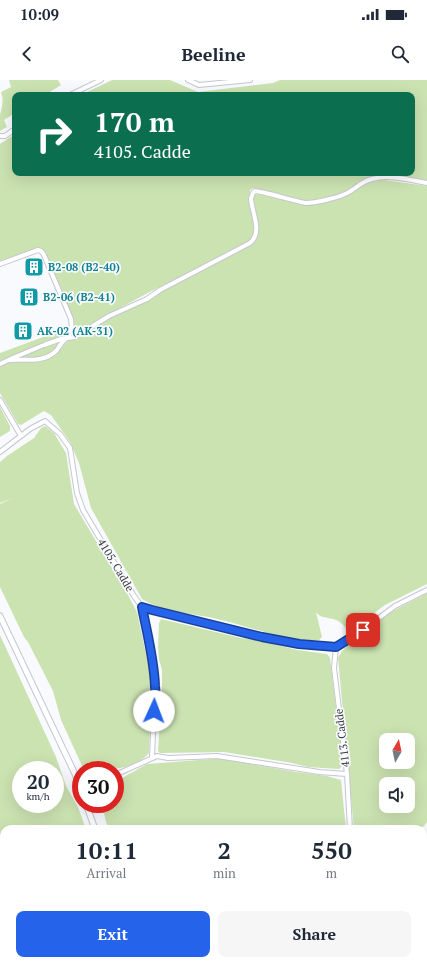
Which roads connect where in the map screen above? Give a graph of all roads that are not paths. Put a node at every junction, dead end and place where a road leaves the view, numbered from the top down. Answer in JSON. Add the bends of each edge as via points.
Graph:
{"nodes":[{"id":1,"x":101,"y":80,"type":"edge"},
{"id":2,"x":188,"y":80,"type":"edge"},
{"id":3,"x":250,"y":80,"type":"edge"},
{"id":4,"x":76,"y":92,"type":"edge"},
{"id":5,"x":12,"y":131,"type":"edge"},
{"id":6,"x":2,"y":137,"type":"edge"},
{"id":7,"x":427,"y":183,"type":"edge"},
{"id":8,"x":0,"y":264,"type":"edge"},
{"id":9,"x":67,"y":338,"type":"junction"},
{"id":10,"x":9,"y":360,"type":"junction"},
{"id":11,"x":0,"y":364,"type":"edge"},
{"id":12,"x":0,"y":400,"type":"edge"},
{"id":13,"x":21,"y":436,"type":"junction"},
{"id":14,"x":0,"y":452,"type":"edge"},
{"id":15,"x":427,"y":590,"type":"edge"},
{"id":16,"x":142,"y":607,"type":"junction"},
{"id":17,"x":0,"y":616,"type":"edge"},
{"id":18,"x":336,"y":647,"type":"junction"},
{"id":19,"x":152,"y":758,"type":"junction"},
{"id":20,"x":72,"y":768,"type":"edge"},
{"id":21,"x":124,"y":772,"type":"edge"},
{"id":22,"x":347,"y":774,"type":"junction"},
{"id":23,"x":89,"y":813,"type":"edge"},
{"id":24,"x":94,"y":825,"type":"edge"},
{"id":25,"x":350,"y":825,"type":"edge"}],
"edges":[{"from":1,"to":4,"type":"street"},
{"from":2,"to":3,"type":"street","via":[[199,85]]},
{"from":5,"to":6,"type":"street"},
{"from":7,"to":9,"type":"street","via":[[379,177],[345,194],[306,203],[258,190],[252,194],[251,199],[257,231],[250,243],[147,299],[109,316],[81,334]]},
{"from":8,"to":9,"type":"street","via":[[41,251],[71,319],[72,328]]},
{"from":9,"to":10,"type":"street"},
{"from":9,"to":10,"type":"street","via":[[48,356]]},
{"from":10,"to":11,"type":"street"},
{"from":12,"to":13,"type":"street"},
{"from":13,"to":14,"type":"street"},
{"from":13,"to":16,"type":"street","name":"4105. Cadde","via":[[30,428],[45,421],[60,434],[70,448],[77,493],[83,510]]},
{"from":15,"to":18,"type":"street","via":[[395,606]]},
{"from":16,"to":18,"type":"street","via":[[262,637]]},
{"from":16,"to":19,"type":"street","name":"4105. Cadde","via":[[151,649],[155,687]]},
{"from":17,"to":20,"type":"street"},
{"from":18,"to":22,"type":"street","name":"4113. Cadde","via":[[334,668]]},
{"from":19,"to":21,"type":"street"},
{"from":19,"to":22,"type":"street","via":[[217,756]]},
{"from":22,"to":25,"type":"street","name":"4113. Cadde"},
{"from":23,"to":24,"type":"street"}]}
